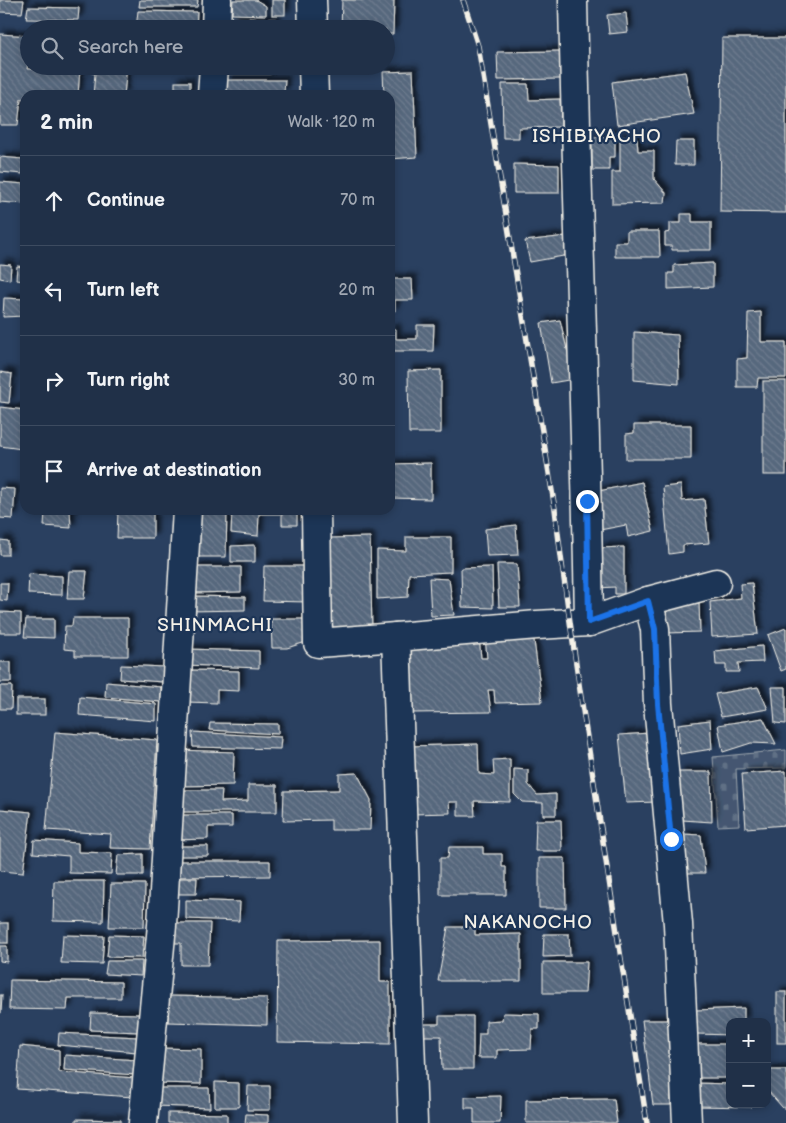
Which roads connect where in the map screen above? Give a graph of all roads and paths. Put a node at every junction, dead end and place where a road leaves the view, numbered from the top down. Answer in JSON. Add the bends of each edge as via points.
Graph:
{"nodes":[{"id":1,"x":218,"y":0,"type":"edge"},
{"id":2,"x":312,"y":0,"type":"edge"},
{"id":3,"x":573,"y":0,"type":"edge"},
{"id":4,"x":217,"y":20,"type":"edge"},
{"id":5,"x":313,"y":20,"type":"edge"},
{"id":6,"x":213,"y":75,"type":"edge"},
{"id":7,"x":313,"y":75,"type":"edge"},
{"id":8,"x":212,"y":90,"type":"edge"},
{"id":9,"x":314,"y":90,"type":"edge"},
{"id":10,"x":187,"y":515,"type":"edge"},
{"id":11,"x":316,"y":515,"type":"edge"},
{"id":12,"x":716,"y":583,"type":"dead end"},
{"id":13,"x":648,"y":601,"type":"junction"},
{"id":14,"x":589,"y":622,"type":"junction"},
{"id":15,"x":396,"y":637,"type":"junction"},
{"id":16,"x":143,"y":1123,"type":"edge"},
{"id":17,"x":412,"y":1123,"type":"edge"},
{"id":18,"x":687,"y":1123,"type":"edge"}],
"edges":[{"from":1,"to":4,"type":"street"},
{"from":2,"to":5,"type":"street"},
{"from":3,"to":14,"type":"street"},
{"from":6,"to":8,"type":"street"},
{"from":7,"to":9,"type":"street"},
{"from":10,"to":16,"type":"street","via":[[162,925]]},
{"from":11,"to":15,"type":"street","via":[[318,642]]},
{"from":12,"to":13,"type":"street"},
{"from":13,"to":14,"type":"street"},
{"from":13,"to":18,"type":"street","via":[[655,629],[658,704],[678,924]]},
{"from":14,"to":15,"type":"street"},
{"from":15,"to":17,"type":"street"}]}
